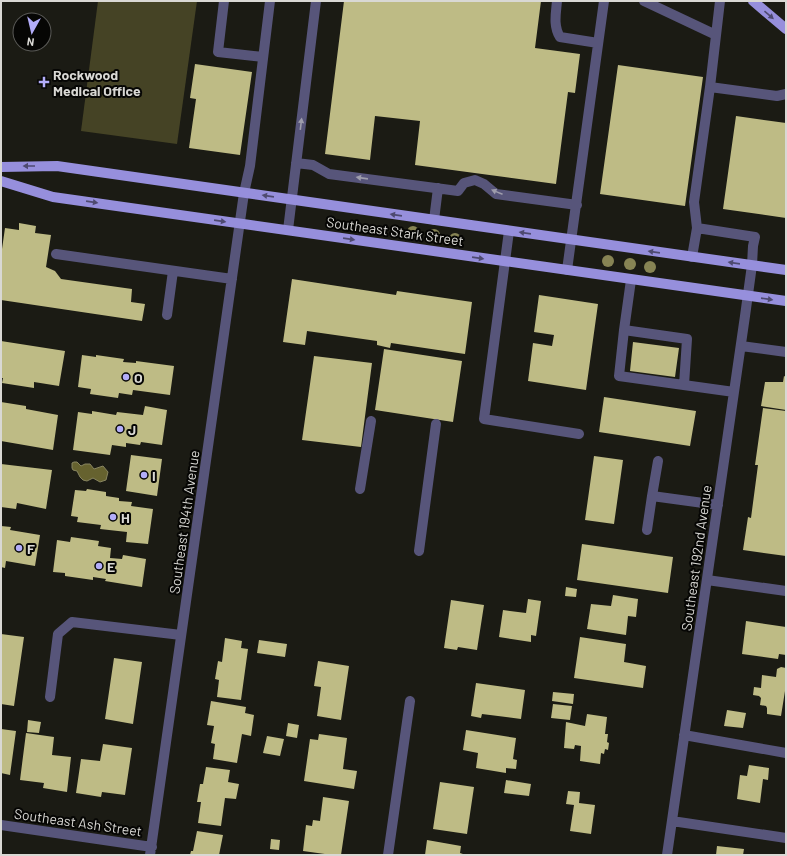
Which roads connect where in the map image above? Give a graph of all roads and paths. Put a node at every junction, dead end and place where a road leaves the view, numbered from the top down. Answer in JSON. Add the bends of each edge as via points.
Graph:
{"nodes":[{"id":1,"x":224,"y":1,"type":"edge"},
{"id":2,"x":270,"y":1,"type":"edge"},
{"id":3,"x":316,"y":1,"type":"edge"},
{"id":4,"x":557,"y":1,"type":"edge"},
{"id":5,"x":604,"y":1,"type":"edge"},
{"id":6,"x":644,"y":1,"type":"edge"},
{"id":7,"x":720,"y":1,"type":"edge"},
{"id":8,"x":753,"y":1,"type":"edge"},
{"id":9,"x":786,"y":29,"type":"edge"},
{"id":10,"x":716,"y":35,"type":"junction"},
{"id":11,"x":598,"y":43,"type":"junction"},
{"id":12,"x":263,"y":57,"type":"junction"},
{"id":13,"x":710,"y":87,"type":"junction"},
{"id":14,"x":786,"y":94,"type":"edge"},
{"id":15,"x":296,"y":163,"type":"junction"},
{"id":16,"x":1,"y":167,"type":"edge"},
{"id":17,"x":1,"y":181,"type":"edge"},
{"id":18,"x":438,"y":188,"type":"junction"},
{"id":19,"x":244,"y":193,"type":"junction"},
{"id":20,"x":292,"y":200,"type":"junction"},
{"id":21,"x":577,"y":205,"type":"junction"},
{"id":22,"x":434,"y":220,"type":"junction"},
{"id":23,"x":240,"y":224,"type":"junction"},
{"id":24,"x":697,"y":228,"type":"junction"},
{"id":25,"x":288,"y":230,"type":"junction"},
{"id":26,"x":509,"y":231,"type":"junction"},
{"id":27,"x":572,"y":240,"type":"junction"},
{"id":28,"x":56,"y":254,"type":"dead end"},
{"id":29,"x":692,"y":257,"type":"junction"},
{"id":30,"x":504,"y":261,"type":"junction"},
{"id":31,"x":752,"y":266,"type":"junction"},
{"id":32,"x":567,"y":270,"type":"junction"},
{"id":33,"x":786,"y":270,"type":"edge"},
{"id":34,"x":173,"y":271,"type":"junction"},
{"id":35,"x":232,"y":279,"type":"junction"},
{"id":36,"x":631,"y":280,"type":"junction"},
{"id":37,"x":748,"y":296,"type":"junction"},
{"id":38,"x":786,"y":302,"type":"edge"},
{"id":39,"x":167,"y":315,"type":"dead end"},
{"id":40,"x":624,"y":330,"type":"junction"},
{"id":41,"x":741,"y":346,"type":"junction"},
{"id":42,"x":786,"y":352,"type":"edge"},
{"id":43,"x":684,"y":385,"type":"junction"},
{"id":44,"x":734,"y":392,"type":"junction"},
{"id":45,"x":371,"y":421,"type":"dead end"},
{"id":46,"x":436,"y":424,"type":"dead end"},
{"id":47,"x":579,"y":434,"type":"dead end"},
{"id":48,"x":658,"y":461,"type":"dead end"},
{"id":49,"x":360,"y":489,"type":"dead end"},
{"id":50,"x":652,"y":496,"type":"junction"},
{"id":51,"x":718,"y":505,"type":"junction"},
{"id":52,"x":648,"y":530,"type":"dead end"},
{"id":53,"x":419,"y":551,"type":"dead end"},
{"id":54,"x":708,"y":580,"type":"junction"},
{"id":55,"x":786,"y":591,"type":"edge"},
{"id":56,"x":182,"y":635,"type":"junction"},
{"id":57,"x":50,"y":697,"type":"dead end"},
{"id":58,"x":410,"y":701,"type":"dead end"},
{"id":59,"x":684,"y":735,"type":"junction"},
{"id":60,"x":786,"y":753,"type":"edge"},
{"id":61,"x":672,"y":821,"type":"junction"},
{"id":62,"x":1,"y":825,"type":"edge"},
{"id":63,"x":786,"y":838,"type":"edge"},
{"id":64,"x":151,"y":851,"type":"edge"},
{"id":65,"x":388,"y":855,"type":"edge"},
{"id":66,"x":667,"y":855,"type":"edge"}],
"edges":[{"from":1,"to":12,"type":"street","via":[[218,52]]},
{"from":2,"to":12,"type":"street","name":"Southeast 194th Avenue"},
{"from":15,"to":3,"type":"street","one_way":true},
{"from":4,"to":11,"type":"street","via":[[556,24],[560,37]]},
{"from":5,"to":11,"type":"street"},
{"from":6,"to":10,"type":"street"},
{"from":7,"to":10,"type":"street"},
{"from":8,"to":9,"type":"main road","one_way":true},
{"from":10,"to":13,"type":"street"},
{"from":11,"to":21,"type":"street"},
{"from":12,"to":19,"type":"street","name":"Southeast 194th Avenue","via":[[250,166]]},
{"from":13,"to":14,"type":"street","via":[[777,96]]},
{"from":13,"to":24,"type":"street","via":[[694,202]]},
{"from":18,"to":15,"type":"street","one_way":true,"via":[[330,174],[313,165]]},
{"from":15,"to":20,"type":"street"},
{"from":19,"to":16,"type":"main road","name":"Southeast Stark Street","one_way":true,"via":[[57,166]]},
{"from":17,"to":23,"type":"main road","name":"Southeast Stark Street","one_way":true,"via":[[53,197]]},
{"from":21,"to":18,"type":"street","one_way":true,"via":[[496,194],[475,180],[464,183],[458,191]]},
{"from":18,"to":22,"type":"street"},
{"from":20,"to":19,"type":"main road","name":"Southeast Stark Street","one_way":true},
{"from":19,"to":23,"type":"street","name":"Southeast 194th Avenue"},
{"from":22,"to":20,"type":"main road","name":"Southeast Stark Street","one_way":true},
{"from":20,"to":25,"type":"street"},
{"from":21,"to":27,"type":"street"},
{"from":22,"to":26,"type":"main road","name":"Southeast Stark Street"},
{"from":23,"to":25,"type":"main road","name":"Southeast Stark Street"},
{"from":23,"to":35,"type":"street","name":"Southeast 194th Avenue"},
{"from":24,"to":29,"type":"street"},
{"from":24,"to":31,"type":"street","name":"Southeast 192nd Avenue","via":[[755,237]]},
{"from":25,"to":30,"type":"main road","name":"Southeast Stark Street","one_way":true},
{"from":27,"to":26,"type":"main road","name":"Southeast Stark Street","one_way":true},
{"from":26,"to":30,"type":"street"},
{"from":29,"to":27,"type":"main road","name":"Southeast Stark Street","one_way":true},
{"from":27,"to":32,"type":"street"},
{"from":28,"to":34,"type":"street"},
{"from":31,"to":29,"type":"main road","name":"Southeast Stark Street","one_way":true},
{"from":30,"to":32,"type":"main road","name":"Southeast Stark Street"},
{"from":30,"to":47,"type":"street","via":[[484,419]]},
{"from":31,"to":33,"type":"main road","name":"Southeast Stark Street"},
{"from":31,"to":37,"type":"street","name":"Southeast 192nd Avenue"},
{"from":32,"to":36,"type":"main road","name":"Southeast Stark Street"},
{"from":34,"to":35,"type":"street"},
{"from":34,"to":39,"type":"street"},
{"from":35,"to":56,"type":"street","name":"Southeast 194th Avenue"},
{"from":36,"to":37,"type":"main road","name":"Southeast Stark Street"},
{"from":36,"to":40,"type":"street"},
{"from":37,"to":38,"type":"main road","name":"Southeast Stark Street","one_way":true},
{"from":37,"to":41,"type":"street","name":"Southeast 192nd Avenue"},
{"from":40,"to":43,"type":"street","via":[[687,339]]},
{"from":40,"to":43,"type":"street","via":[[619,376]]},
{"from":41,"to":42,"type":"street"},
{"from":41,"to":44,"type":"street","name":"Southeast 192nd Avenue"},
{"from":43,"to":44,"type":"street"},
{"from":44,"to":51,"type":"street","name":"Southeast 192nd Avenue"},
{"from":45,"to":49,"type":"street"},
{"from":46,"to":53,"type":"street"},
{"from":48,"to":50,"type":"street"},
{"from":50,"to":51,"type":"street"},
{"from":50,"to":52,"type":"street"},
{"from":51,"to":54,"type":"street","name":"Southeast 192nd Avenue"},
{"from":54,"to":55,"type":"street"},
{"from":54,"to":59,"type":"street","name":"Southeast 192nd Avenue"},
{"from":56,"to":57,"type":"street","via":[[72,622],[58,634]]},
{"from":56,"to":64,"type":"street","name":"Southeast 194th Avenue"},
{"from":58,"to":65,"type":"street"},
{"from":59,"to":60,"type":"street"},
{"from":59,"to":61,"type":"street","name":"Southeast 192nd Avenue"},
{"from":61,"to":63,"type":"street"},
{"from":61,"to":66,"type":"street","name":"Southeast 192nd Avenue"},
{"from":62,"to":64,"type":"street","name":"Southeast Ash Street"}]}
